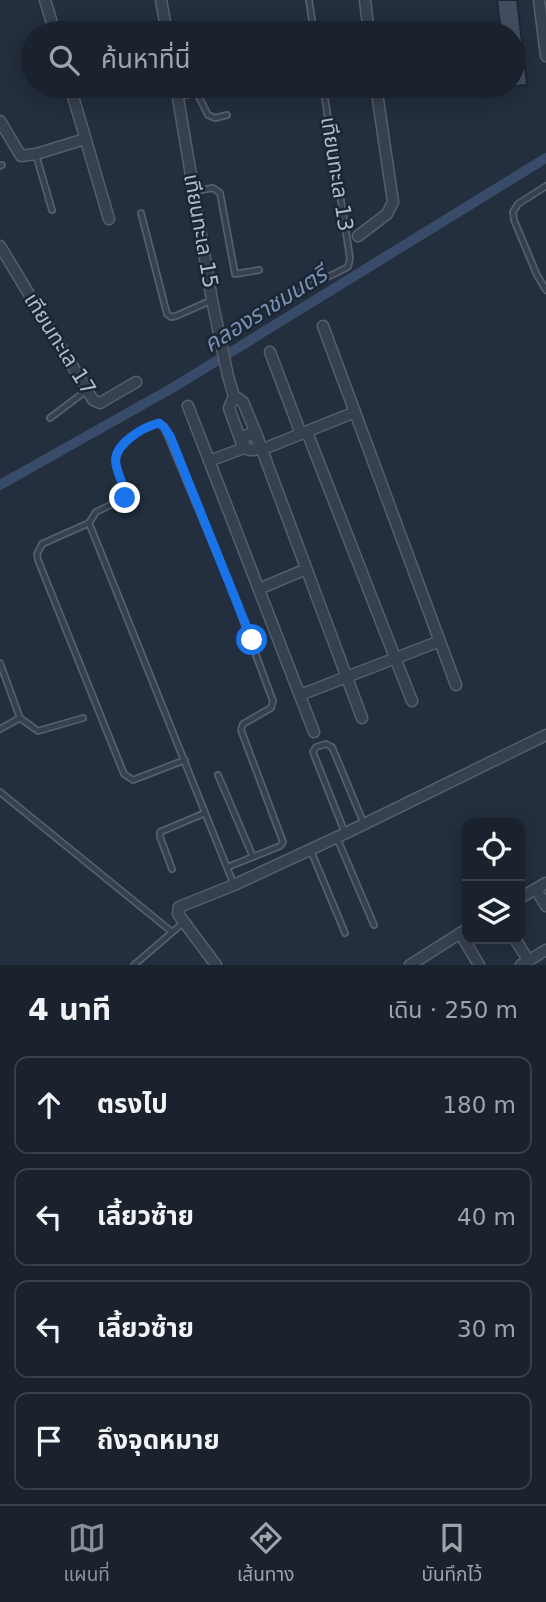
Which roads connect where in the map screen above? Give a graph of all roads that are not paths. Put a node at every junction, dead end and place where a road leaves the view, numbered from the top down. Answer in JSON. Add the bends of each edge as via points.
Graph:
{"nodes":[{"id":1,"x":45,"y":0,"type":"edge"},
{"id":2,"x":161,"y":0,"type":"edge"},
{"id":3,"x":309,"y":0,"type":"edge"},
{"id":4,"x":365,"y":0,"type":"edge"},
{"id":5,"x":539,"y":0,"type":"edge"},
{"id":6,"x":51,"y":21,"type":"edge"},
{"id":7,"x":165,"y":21,"type":"edge"},
{"id":8,"x":312,"y":21,"type":"edge"},
{"id":9,"x":368,"y":21,"type":"edge"},
{"id":10,"x":546,"y":56,"type":"edge"},
{"id":11,"x":73,"y":98,"type":"edge"},
{"id":12,"x":178,"y":98,"type":"edge"},
{"id":13,"x":200,"y":98,"type":"edge"},
{"id":14,"x":325,"y":98,"type":"edge"},
{"id":15,"x":378,"y":98,"type":"edge"},
{"id":16,"x":227,"y":115,"type":"dead end"},
{"id":17,"x":0,"y":121,"type":"edge"},
{"id":18,"x":85,"y":139,"type":"junction"},
{"id":19,"x":36,"y":154,"type":"junction"},
{"id":20,"x":546,"y":186,"type":"edge"},
{"id":21,"x":194,"y":191,"type":"junction"},
{"id":22,"x":52,"y":210,"type":"dead end"},
{"id":23,"x":141,"y":213,"type":"dead end"},
{"id":24,"x":109,"y":219,"type":"dead end"},
{"id":25,"x":358,"y":236,"type":"dead end"},
{"id":26,"x":0,"y":246,"type":"edge"},
{"id":27,"x":258,"y":270,"type":"dead end"},
{"id":28,"x":301,"y":290,"type":"dead end"},
{"id":29,"x":546,"y":290,"type":"edge"},
{"id":30,"x":212,"y":300,"type":"junction"},
{"id":31,"x":323,"y":326,"type":"dead end"},
{"id":32,"x":270,"y":352,"type":"dead end"},
{"id":33,"x":136,"y":382,"type":"dead end"},
{"id":34,"x":87,"y":390,"type":"junction"},
{"id":35,"x":234,"y":396,"type":"junction"},
{"id":36,"x":188,"y":406,"type":"dead end"},
{"id":37,"x":355,"y":412,"type":"junction"},
{"id":38,"x":50,"y":418,"type":"dead end"},
{"id":39,"x":304,"y":433,"type":"junction"},
{"id":40,"x":259,"y":444,"type":"junction"},
{"id":41,"x":243,"y":446,"type":"junction"},
{"id":42,"x":209,"y":461,"type":"junction"},
{"id":43,"x":89,"y":523,"type":"junction"},
{"id":44,"x":306,"y":569,"type":"junction"},
{"id":45,"x":259,"y":589,"type":"junction"},
{"id":46,"x":440,"y":640,"type":"junction"},
{"id":47,"x":396,"y":657,"type":"junction"},
{"id":48,"x":0,"y":663,"type":"edge"},
{"id":49,"x":347,"y":676,"type":"junction"},
{"id":50,"x":456,"y":685,"type":"dead end"},
{"id":51,"x":300,"y":695,"type":"junction"},
{"id":52,"x":412,"y":701,"type":"dead end"},
{"id":53,"x":20,"y":718,"type":"junction"},
{"id":54,"x":83,"y":718,"type":"dead end"},
{"id":55,"x":362,"y":718,"type":"dead end"},
{"id":56,"x":0,"y":729,"type":"edge"},
{"id":57,"x":314,"y":732,"type":"dead end"},
{"id":58,"x":546,"y":735,"type":"edge"},
{"id":59,"x":185,"y":760,"type":"junction"},
{"id":60,"x":218,"y":775,"type":"dead end"},
{"id":61,"x":0,"y":792,"type":"edge"},
{"id":62,"x":205,"y":813,"type":"junction"},
{"id":63,"x":364,"y":824,"type":"junction"},
{"id":64,"x":341,"y":835,"type":"junction"},
{"id":65,"x":310,"y":850,"type":"junction"},
{"id":66,"x":253,"y":857,"type":"junction"},
{"id":67,"x":228,"y":867,"type":"junction"},
{"id":68,"x":172,"y":869,"type":"dead end"},
{"id":69,"x":546,"y":883,"type":"edge"},
{"id":70,"x":234,"y":885,"type":"junction"},
{"id":71,"x":536,"y":889,"type":"junction"},
{"id":72,"x":525,"y":895,"type":"edge"},
{"id":73,"x":546,"y":906,"type":"edge"},
{"id":74,"x":183,"y":922,"type":"junction"},
{"id":75,"x":374,"y":925,"type":"dead end"},
{"id":76,"x":172,"y":932,"type":"junction"},
{"id":77,"x":462,"y":932,"type":"edge"},
{"id":78,"x":345,"y":933,"type":"dead end"},
{"id":79,"x":470,"y":944,"type":"edge"},
{"id":80,"x":546,"y":950,"type":"edge"},
{"id":81,"x":523,"y":960,"type":"edge"},
{"id":82,"x":423,"y":961,"type":"edge"},
{"id":83,"x":134,"y":965,"type":"edge"},
{"id":84,"x":216,"y":965,"type":"edge"},
{"id":85,"x":410,"y":965,"type":"edge"},
{"id":86,"x":479,"y":965,"type":"edge"}],
"edges":[{"from":1,"to":6,"type":"street"},
{"from":2,"to":7,"type":"street"},
{"from":3,"to":8,"type":"lane"},
{"from":4,"to":9,"type":"street"},
{"from":5,"to":10,"type":"street"},
{"from":11,"to":18,"type":"street"},
{"from":12,"to":21,"type":"street","name":"เทียนทะเล 15"},
{"from":13,"to":16,"type":"lane","via":[[208,115]]},
{"from":14,"to":28,"type":"lane","name":"เทียนทะเล 13","via":[[349,262]]},
{"from":15,"to":25,"type":"street","via":[[393,202],[387,214]]},
{"from":17,"to":19,"type":"street","via":[[21,156]]},
{"from":18,"to":19,"type":"street"},
{"from":18,"to":24,"type":"street"},
{"from":19,"to":22,"type":"lane"},
{"from":20,"to":29,"type":"lane","via":[[513,212]]},
{"from":21,"to":27,"type":"lane","via":[[213,188],[220,193],[235,274]]},
{"from":21,"to":30,"type":"street","name":"เทียนทะเล 15"},
{"from":23,"to":30,"type":"lane","via":[[167,314],[176,316]]},
{"from":26,"to":34,"type":"street","name":"เทียนทะเล 17"},
{"from":30,"to":35,"type":"street","name":"เทียนทะเล 15"},
{"from":31,"to":37,"type":"street"},
{"from":32,"to":39,"type":"street"},
{"from":33,"to":34,"type":"street","name":"เทียนทะเล 17","via":[[100,403]]},
{"from":34,"to":38,"type":"lane"},
{"from":35,"to":40,"type":"street","via":[[243,402]]},
{"from":35,"to":41,"type":"street","via":[[229,408]]},
{"from":36,"to":42,"type":"street"},
{"from":37,"to":39,"type":"street"},
{"from":37,"to":46,"type":"street"},
{"from":39,"to":40,"type":"street"},
{"from":39,"to":47,"type":"street"},
{"from":40,"to":41,"type":"street","via":[[253,434],[247,434]]},
{"from":40,"to":44,"type":"street"},
{"from":41,"to":42,"type":"street"},
{"from":42,"to":45,"type":"street"},
{"from":43,"to":59,"type":"lane"},
{"from":43,"to":59,"type":"lane","via":[[42,544],[37,554],[124,774],[133,780]]},
{"from":43,"to":66,"type":"lane","via":[[96,512],[125,498],[116,455],[142,430],[159,423],[235,596],[273,701],[271,708],[243,724],[241,730],[284,842]]},
{"from":44,"to":45,"type":"street"},
{"from":44,"to":49,"type":"street"},
{"from":45,"to":51,"type":"street"},
{"from":46,"to":47,"type":"street"},
{"from":46,"to":50,"type":"street"},
{"from":47,"to":49,"type":"street"},
{"from":47,"to":52,"type":"street"},
{"from":48,"to":53,"type":"lane"},
{"from":49,"to":51,"type":"street"},
{"from":49,"to":55,"type":"street"},
{"from":51,"to":57,"type":"street"},
{"from":53,"to":54,"type":"lane","via":[[38,731]]},
{"from":53,"to":56,"type":"lane"},
{"from":58,"to":63,"type":"street"},
{"from":59,"to":62,"type":"lane"},
{"from":60,"to":66,"type":"lane"},
{"from":61,"to":76,"type":"lane"},
{"from":62,"to":67,"type":"lane"},
{"from":62,"to":68,"type":"lane","via":[[160,832]]},
{"from":63,"to":64,"type":"street"},
{"from":63,"to":64,"type":"lane","via":[[332,747],[316,747],[313,752]]},
{"from":64,"to":65,"type":"street"},
{"from":64,"to":75,"type":"lane"},
{"from":65,"to":70,"type":"street"},
{"from":65,"to":78,"type":"lane"},
{"from":66,"to":67,"type":"lane"},
{"from":67,"to":70,"type":"lane"},
{"from":69,"to":71,"type":"street"},
{"from":70,"to":74,"type":"street","via":[[179,907]]},
{"from":71,"to":72,"type":"street"},
{"from":71,"to":73,"type":"street"},
{"from":74,"to":76,"type":"lane"},
{"from":74,"to":84,"type":"street"},
{"from":76,"to":83,"type":"lane"},
{"from":77,"to":82,"type":"street"},
{"from":79,"to":86,"type":"street"},
{"from":80,"to":81,"type":"street"},
{"from":82,"to":85,"type":"street"}]}
